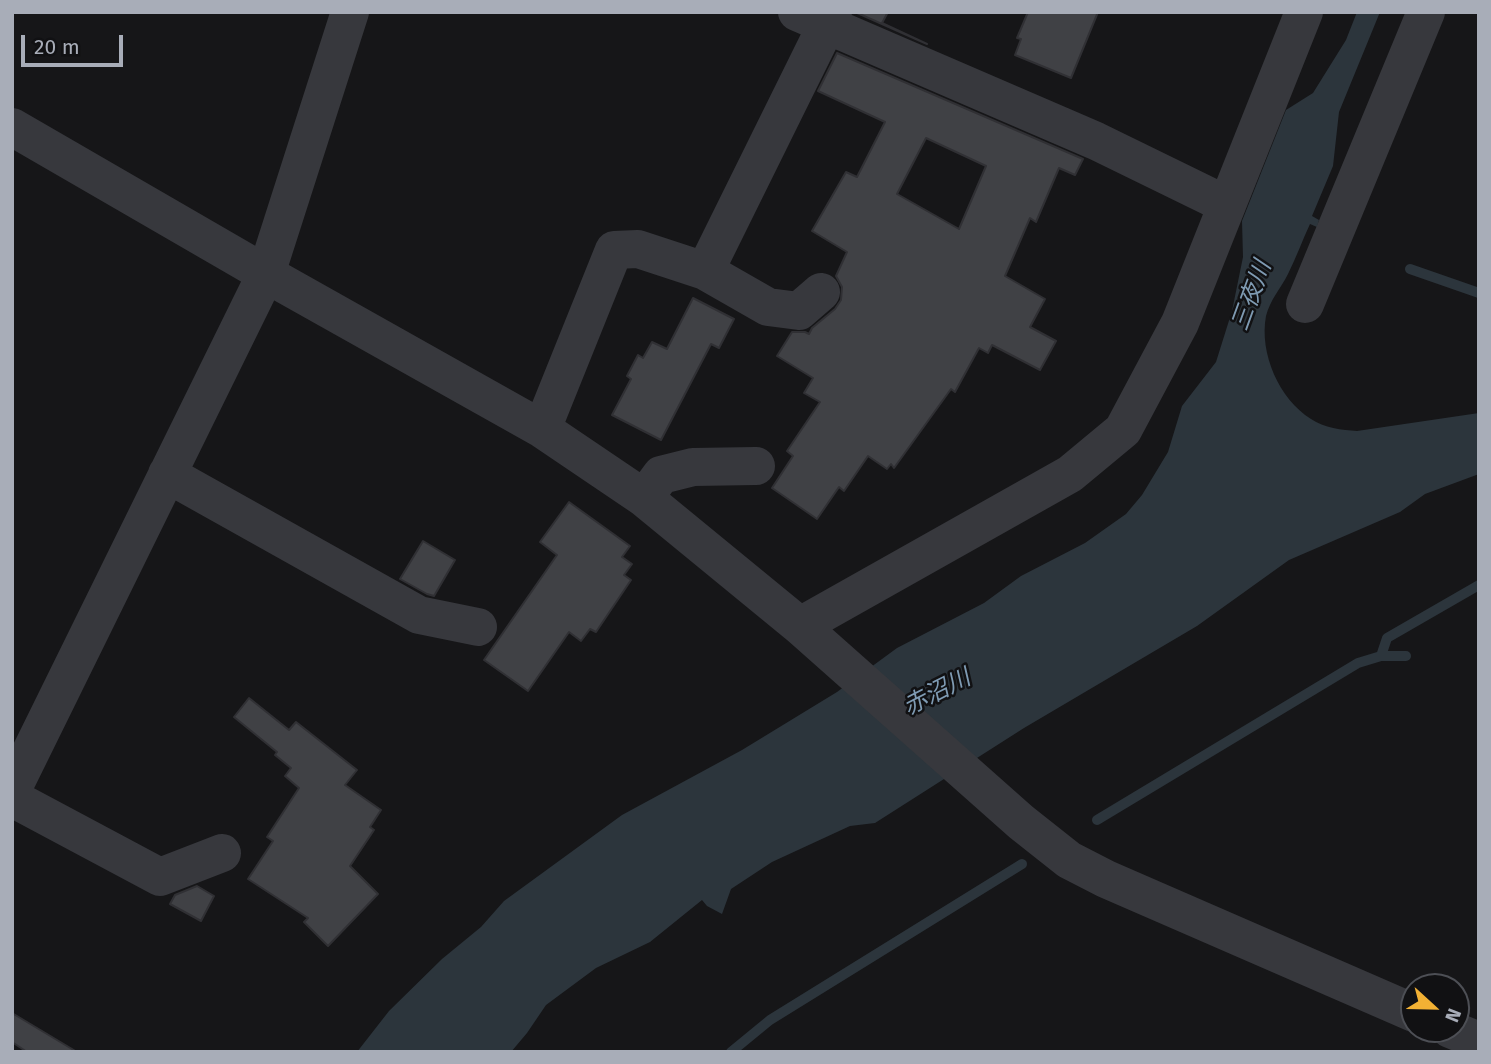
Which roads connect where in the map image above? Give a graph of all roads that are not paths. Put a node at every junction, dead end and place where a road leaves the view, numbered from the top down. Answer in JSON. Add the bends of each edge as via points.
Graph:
{"nodes":[{"id":1,"x":350,"y":12,"type":"edge"},
{"id":2,"x":1304,"y":12,"type":"edge"},
{"id":3,"x":1426,"y":12,"type":"edge"},
{"id":4,"x":819,"y":16,"type":"edge"},
{"id":5,"x":12,"y":127,"type":"edge"},
{"id":6,"x":1227,"y":205,"type":"junction"},
{"id":7,"x":705,"y":271,"type":"junction"},
{"id":8,"x":266,"y":274,"type":"junction"},
{"id":9,"x":821,"y":292,"type":"dead end"},
{"id":10,"x":1305,"y":304,"type":"dead end"},
{"id":11,"x":542,"y":429,"type":"junction"},
{"id":12,"x":756,"y":466,"type":"dead end"},
{"id":13,"x":167,"y":474,"type":"junction"},
{"id":14,"x":644,"y":498,"type":"junction"},
{"id":15,"x":800,"y":626,"type":"junction"},
{"id":16,"x":478,"y":627,"type":"dead end"},
{"id":17,"x":14,"y":787,"type":"edge"},
{"id":18,"x":222,"y":853,"type":"dead end"},
{"id":19,"x":1400,"y":1007,"type":"edge"}],
"edges":[{"from":1,"to":8,"type":"street"},
{"from":2,"to":6,"type":"street"},
{"from":3,"to":10,"type":"street"},
{"from":4,"to":6,"type":"street"},
{"from":4,"to":7,"type":"street"},
{"from":5,"to":8,"type":"street"},
{"from":6,"to":15,"type":"street","via":[[1180,323],[1123,430],[1070,474]]},
{"from":7,"to":9,"type":"street","via":[[768,307],[799,311]]},
{"from":7,"to":11,"type":"street","via":[[638,249],[614,250]]},
{"from":8,"to":11,"type":"street"},
{"from":8,"to":13,"type":"street"},
{"from":11,"to":14,"type":"street"},
{"from":12,"to":14,"type":"street","via":[[693,467],[661,475]]},
{"from":13,"to":16,"type":"street","via":[[419,615]]},
{"from":13,"to":17,"type":"street"},
{"from":14,"to":15,"type":"street"},
{"from":15,"to":19,"type":"street","via":[[1069,860]]},
{"from":17,"to":18,"type":"street","via":[[160,877]]}]}
